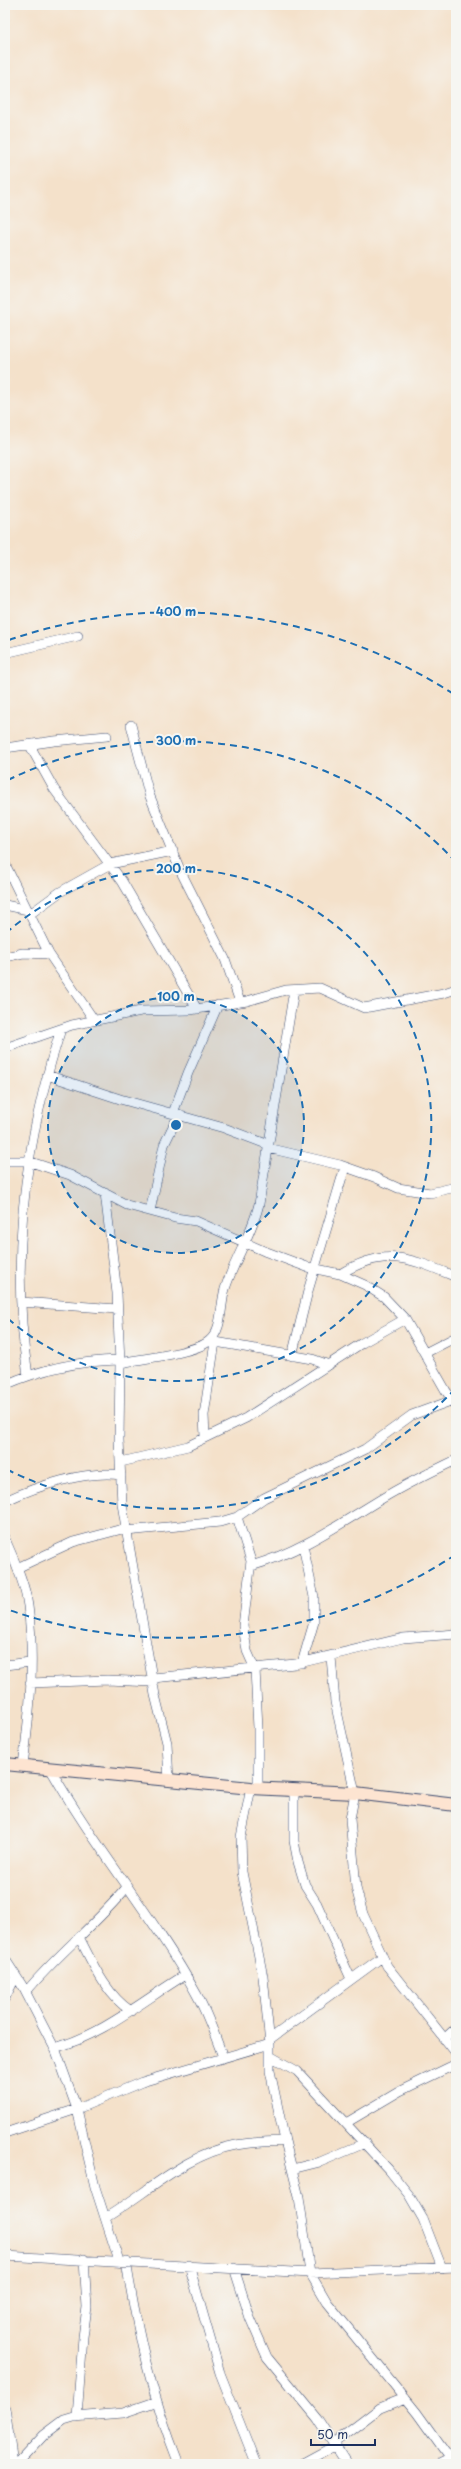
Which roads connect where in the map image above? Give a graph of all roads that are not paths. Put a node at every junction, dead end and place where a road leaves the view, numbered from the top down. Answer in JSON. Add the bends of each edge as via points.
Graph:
{"nodes":[{"id":1,"x":78,"y":636,"type":"dead end"},
{"id":2,"x":5,"y":653,"type":"edge"},
{"id":3,"x":131,"y":725,"type":"dead end"},
{"id":4,"x":107,"y":736,"type":"dead end"},
{"id":5,"x":29,"y":744,"type":"junction"},
{"id":6,"x":5,"y":748,"type":"edge"},
{"id":7,"x":173,"y":851,"type":"junction"},
{"id":8,"x":5,"y":864,"type":"edge"},
{"id":9,"x":110,"y":864,"type":"junction"},
{"id":10,"x":5,"y":905,"type":"edge"},
{"id":11,"x":29,"y":912,"type":"junction"},
{"id":12,"x":49,"y":954,"type":"junction"},
{"id":13,"x":5,"y":957,"type":"edge"},
{"id":14,"x":456,"y":989,"type":"edge"},
{"id":15,"x":294,"y":990,"type":"junction"},
{"id":16,"x":240,"y":1002,"type":"junction"},
{"id":17,"x":218,"y":1005,"type":"junction"},
{"id":18,"x":197,"y":1009,"type":"junction"},
{"id":19,"x":94,"y":1020,"type":"junction"},
{"id":20,"x":61,"y":1029,"type":"junction"},
{"id":21,"x":5,"y":1048,"type":"edge"},
{"id":22,"x":47,"y":1075,"type":"junction"},
{"id":23,"x":176,"y":1114,"type":"junction"},
{"id":24,"x":268,"y":1147,"type":"junction"},
{"id":25,"x":5,"y":1161,"type":"edge"},
{"id":26,"x":28,"y":1162,"type":"junction"},
{"id":27,"x":345,"y":1167,"type":"junction"},
{"id":28,"x":456,"y":1187,"type":"edge"},
{"id":29,"x":105,"y":1193,"type":"junction"},
{"id":30,"x":150,"y":1211,"type":"junction"},
{"id":31,"x":245,"y":1244,"type":"junction"},
{"id":32,"x":314,"y":1268,"type":"junction"},
{"id":33,"x":340,"y":1274,"type":"junction"},
{"id":34,"x":456,"y":1277,"type":"edge"},
{"id":35,"x":21,"y":1302,"type":"junction"},
{"id":36,"x":117,"y":1308,"type":"junction"},
{"id":37,"x":404,"y":1319,"type":"junction"},
{"id":38,"x":456,"y":1337,"type":"edge"},
{"id":39,"x":212,"y":1342,"type":"junction"},
{"id":40,"x":425,"y":1353,"type":"junction"},
{"id":41,"x":292,"y":1356,"type":"junction"},
{"id":42,"x":120,"y":1361,"type":"junction"},
{"id":43,"x":329,"y":1365,"type":"junction"},
{"id":44,"x":28,"y":1376,"type":"junction"},
{"id":45,"x":5,"y":1384,"type":"edge"},
{"id":46,"x":455,"y":1401,"type":"edge"},
{"id":47,"x":205,"y":1437,"type":"junction"},
{"id":48,"x":456,"y":1460,"type":"edge"},
{"id":49,"x":121,"y":1462,"type":"junction"},
{"id":50,"x":121,"y":1475,"type":"junction"},
{"id":51,"x":5,"y":1501,"type":"edge"},
{"id":52,"x":237,"y":1517,"type":"junction"},
{"id":53,"x":126,"y":1529,"type":"junction"},
{"id":54,"x":5,"y":1539,"type":"edge"},
{"id":55,"x":303,"y":1546,"type":"junction"},
{"id":56,"x":5,"y":1565,"type":"edge"},
{"id":57,"x":16,"y":1565,"type":"junction"},
{"id":58,"x":251,"y":1566,"type":"junction"},
{"id":59,"x":456,"y":1634,"type":"edge"},
{"id":60,"x":331,"y":1656,"type":"junction"},
{"id":61,"x":30,"y":1662,"type":"junction"},
{"id":62,"x":302,"y":1663,"type":"junction"},
{"id":63,"x":5,"y":1665,"type":"edge"},
{"id":64,"x":255,"y":1669,"type":"junction"},
{"id":65,"x":153,"y":1680,"type":"junction"},
{"id":66,"x":30,"y":1683,"type":"junction"},
{"id":67,"x":5,"y":1764,"type":"edge"},
{"id":68,"x":23,"y":1765,"type":"junction"},
{"id":69,"x":50,"y":1768,"type":"junction"},
{"id":70,"x":169,"y":1781,"type":"junction"},
{"id":71,"x":255,"y":1789,"type":"junction"},
{"id":72,"x":294,"y":1791,"type":"junction"},
{"id":73,"x":355,"y":1793,"type":"junction"},
{"id":74,"x":456,"y":1805,"type":"edge"},
{"id":75,"x":127,"y":1887,"type":"junction"},
{"id":76,"x":79,"y":1937,"type":"junction"},
{"id":77,"x":382,"y":1957,"type":"junction"},
{"id":78,"x":5,"y":1959,"type":"edge"},
{"id":79,"x":185,"y":1975,"type":"junction"},
{"id":80,"x":16,"y":1976,"type":"junction"},
{"id":81,"x":351,"y":1979,"type":"junction"},
{"id":82,"x":26,"y":1992,"type":"junction"},
{"id":83,"x":5,"y":1998,"type":"edge"},
{"id":84,"x":131,"y":2011,"type":"junction"},
{"id":85,"x":456,"y":2028,"type":"edge"},
{"id":86,"x":444,"y":2038,"type":"junction"},
{"id":87,"x":270,"y":2041,"type":"junction"},
{"id":88,"x":54,"y":2048,"type":"junction"},
{"id":89,"x":456,"y":2053,"type":"edge"},
{"id":90,"x":270,"y":2056,"type":"junction"},
{"id":91,"x":223,"y":2057,"type":"junction"},
{"id":92,"x":456,"y":2064,"type":"edge"},
{"id":93,"x":77,"y":2109,"type":"junction"},
{"id":94,"x":346,"y":2123,"type":"junction"},
{"id":95,"x":5,"y":2133,"type":"edge"},
{"id":96,"x":285,"y":2141,"type":"junction"},
{"id":97,"x":365,"y":2143,"type":"junction"},
{"id":98,"x":292,"y":2169,"type":"junction"},
{"id":99,"x":105,"y":2218,"type":"junction"},
{"id":100,"x":5,"y":2256,"type":"edge"},
{"id":101,"x":84,"y":2259,"type":"junction"},
{"id":102,"x":123,"y":2261,"type":"junction"},
{"id":103,"x":190,"y":2265,"type":"junction"},
{"id":104,"x":456,"y":2267,"type":"edge"},
{"id":105,"x":234,"y":2268,"type":"junction"},
{"id":106,"x":442,"y":2268,"type":"junction"},
{"id":107,"x":310,"y":2273,"type":"junction"},
{"id":108,"x":405,"y":2398,"type":"junction"},
{"id":109,"x":155,"y":2402,"type":"junction"},
{"id":110,"x":5,"y":2408,"type":"edge"},
{"id":111,"x":77,"y":2417,"type":"junction"},
{"id":112,"x":335,"y":2444,"type":"junction"},
{"id":113,"x":453,"y":2458,"type":"edge"},
{"id":114,"x":13,"y":2464,"type":"edge"},
{"id":115,"x":18,"y":2464,"type":"edge"},
{"id":116,"x":179,"y":2464,"type":"edge"},
{"id":117,"x":256,"y":2464,"type":"edge"},
{"id":118,"x":301,"y":2464,"type":"edge"},
{"id":119,"x":347,"y":2464,"type":"edge"},
{"id":120,"x":441,"y":2464,"type":"edge"}],
"edges":[{"from":1,"to":2,"type":"street"},
{"from":3,"to":7,"type":"street","via":[[149,794]]},
{"from":4,"to":5,"type":"street"},
{"from":5,"to":6,"type":"street"},
{"from":5,"to":9,"type":"street","via":[[54,789]]},
{"from":7,"to":9,"type":"street"},
{"from":7,"to":16,"type":"street","via":[[180,870],[225,958]]},
{"from":8,"to":11,"type":"street"},
{"from":9,"to":11,"type":"street"},
{"from":9,"to":18,"type":"street"},
{"from":10,"to":11,"type":"street"},
{"from":11,"to":12,"type":"street"},
{"from":12,"to":13,"type":"street","via":[[23,953]]},
{"from":12,"to":19,"type":"street"},
{"from":14,"to":15,"type":"street","via":[[364,1008],[320,988]]},
{"from":15,"to":16,"type":"street"},
{"from":15,"to":24,"type":"street"},
{"from":16,"to":17,"type":"street"},
{"from":17,"to":18,"type":"street"},
{"from":17,"to":23,"type":"street","via":[[188,1073]]},
{"from":18,"to":19,"type":"street","via":[[142,1011]]},
{"from":19,"to":20,"type":"street"},
{"from":20,"to":21,"type":"street"},
{"from":20,"to":22,"type":"street"},
{"from":22,"to":23,"type":"street","via":[[101,1094]]},
{"from":22,"to":26,"type":"street"},
{"from":23,"to":24,"type":"street","via":[[232,1131]]},
{"from":23,"to":30,"type":"street","via":[[164,1145]]},
{"from":24,"to":27,"type":"street"},
{"from":24,"to":31,"type":"street","via":[[259,1204]]},
{"from":25,"to":26,"type":"street"},
{"from":26,"to":29,"type":"street","via":[[70,1175]]},
{"from":26,"to":35,"type":"street","via":[[22,1232]]},
{"from":27,"to":28,"type":"street","via":[[398,1188],[430,1193]]},
{"from":27,"to":32,"type":"street"},
{"from":29,"to":30,"type":"street","via":[[127,1205]]},
{"from":29,"to":36,"type":"street","via":[[110,1220]]},
{"from":30,"to":31,"type":"street","via":[[196,1221]]},
{"from":31,"to":32,"type":"street"},
{"from":31,"to":39,"type":"street","via":[[225,1290]]},
{"from":32,"to":33,"type":"street"},
{"from":32,"to":41,"type":"street"},
{"from":33,"to":34,"type":"street","via":[[360,1262],[393,1257],[410,1258]]},
{"from":33,"to":37,"type":"street","via":[[384,1297]]},
{"from":35,"to":36,"type":"street"},
{"from":35,"to":44,"type":"street"},
{"from":36,"to":42,"type":"street"},
{"from":37,"to":40,"type":"street"},
{"from":37,"to":43,"type":"street"},
{"from":38,"to":40,"type":"street"},
{"from":39,"to":41,"type":"street"},
{"from":39,"to":42,"type":"street","via":[[186,1350]]},
{"from":39,"to":47,"type":"street","via":[[204,1415]]},
{"from":40,"to":46,"type":"street"},
{"from":41,"to":43,"type":"street"},
{"from":42,"to":44,"type":"street","via":[[77,1363]]},
{"from":42,"to":49,"type":"street"},
{"from":43,"to":47,"type":"street","via":[[246,1418]]},
{"from":44,"to":45,"type":"street"},
{"from":46,"to":52,"type":"street","via":[[412,1415],[365,1449],[264,1498]]},
{"from":47,"to":49,"type":"street","via":[[178,1449]]},
{"from":48,"to":55,"type":"street","via":[[389,1494]]},
{"from":49,"to":50,"type":"street"},
{"from":50,"to":51,"type":"street","via":[[82,1476]]},
{"from":50,"to":53,"type":"street"},
{"from":52,"to":53,"type":"street","via":[[220,1522]]},
{"from":52,"to":58,"type":"street"},
{"from":53,"to":57,"type":"street","via":[[73,1542]]},
{"from":53,"to":65,"type":"street"},
{"from":54,"to":57,"type":"street"},
{"from":55,"to":58,"type":"street","via":[[277,1559]]},
{"from":55,"to":62,"type":"street","via":[[314,1597],[314,1622]]},
{"from":56,"to":57,"type":"street"},
{"from":57,"to":61,"type":"street","via":[[28,1605]]},
{"from":58,"to":64,"type":"street","via":[[242,1626],[247,1652]]},
{"from":59,"to":60,"type":"street","via":[[403,1638]]},
{"from":60,"to":62,"type":"street"},
{"from":60,"to":73,"type":"street","via":[[335,1702]]},
{"from":61,"to":63,"type":"street"},
{"from":61,"to":66,"type":"street"},
{"from":62,"to":64,"type":"street"},
{"from":64,"to":65,"type":"street"},
{"from":64,"to":71,"type":"street","via":[[258,1728]]},
{"from":65,"to":66,"type":"street"},
{"from":65,"to":70,"type":"street","via":[[167,1743]]},
{"from":66,"to":68,"type":"street","via":[[30,1712]]},
{"from":67,"to":68,"type":"street"},
{"from":68,"to":69,"type":"street"},
{"from":69,"to":70,"type":"street"},
{"from":69,"to":75,"type":"street","via":[[80,1820]]},
{"from":70,"to":71,"type":"street"},
{"from":71,"to":72,"type":"street"},
{"from":71,"to":87,"type":"street","via":[[241,1837],[242,1872],[263,1977]]},
{"from":72,"to":73,"type":"street"},
{"from":72,"to":81,"type":"street","via":[[292,1817],[298,1862],[306,1885]]},
{"from":73,"to":74,"type":"street"},
{"from":73,"to":77,"type":"street","via":[[350,1819],[356,1888],[363,1914]]},
{"from":75,"to":76,"type":"street","via":[[110,1908]]},
{"from":75,"to":79,"type":"street"},
{"from":76,"to":82,"type":"street"},
{"from":76,"to":84,"type":"street","via":[[111,1992],[122,2006]]},
{"from":77,"to":81,"type":"street"},
{"from":77,"to":86,"type":"street","via":[[401,1986]]},
{"from":78,"to":80,"type":"street"},
{"from":79,"to":84,"type":"street"},
{"from":79,"to":91,"type":"street","via":[[209,2019]]},
{"from":80,"to":82,"type":"street"},
{"from":80,"to":83,"type":"street"},
{"from":81,"to":87,"type":"street"},
{"from":82,"to":88,"type":"street"},
{"from":84,"to":88,"type":"street","via":[[73,2043]]},
{"from":85,"to":86,"type":"street"},
{"from":86,"to":89,"type":"street"},
{"from":87,"to":90,"type":"street"},
{"from":87,"to":91,"type":"street"},
{"from":88,"to":93,"type":"street"},
{"from":90,"to":94,"type":"street","via":[[298,2071]]},
{"from":90,"to":96,"type":"street","via":[[270,2071]]},
{"from":91,"to":93,"type":"street","via":[[142,2082]]},
{"from":92,"to":94,"type":"street","via":[[400,2091]]},
{"from":93,"to":95,"type":"street"},
{"from":93,"to":99,"type":"street","via":[[86,2154]]},
{"from":94,"to":97,"type":"street"},
{"from":96,"to":98,"type":"street"},
{"from":96,"to":99,"type":"street","via":[[235,2145],[208,2154],[165,2177]]},
{"from":97,"to":98,"type":"street","via":[[320,2162]]},
{"from":97,"to":106,"type":"street","via":[[409,2196],[434,2241]]},
{"from":98,"to":107,"type":"street","via":[[300,2197]]},
{"from":99,"to":102,"type":"street"},
{"from":100,"to":101,"type":"street"},
{"from":101,"to":102,"type":"street"},
{"from":101,"to":111,"type":"street","via":[[87,2307]]},
{"from":102,"to":103,"type":"street"},
{"from":102,"to":109,"type":"street"},
{"from":103,"to":105,"type":"street"},
{"from":103,"to":117,"type":"street","via":[[218,2366]]},
{"from":104,"to":106,"type":"street"},
{"from":105,"to":107,"type":"street"},
{"from":105,"to":112,"type":"street","via":[[250,2318],[267,2357]]},
{"from":106,"to":107,"type":"street"},
{"from":107,"to":108,"type":"street","via":[[328,2302]]},
{"from":108,"to":112,"type":"street","via":[[380,2408]]},
{"from":108,"to":113,"type":"street"},
{"from":109,"to":111,"type":"street","via":[[123,2413]]},
{"from":109,"to":116,"type":"street"},
{"from":110,"to":114,"type":"street"},
{"from":111,"to":115,"type":"street","via":[[55,2425]]},
{"from":112,"to":118,"type":"street"},
{"from":112,"to":119,"type":"street"},
{"from":113,"to":120,"type":"street"}]}
